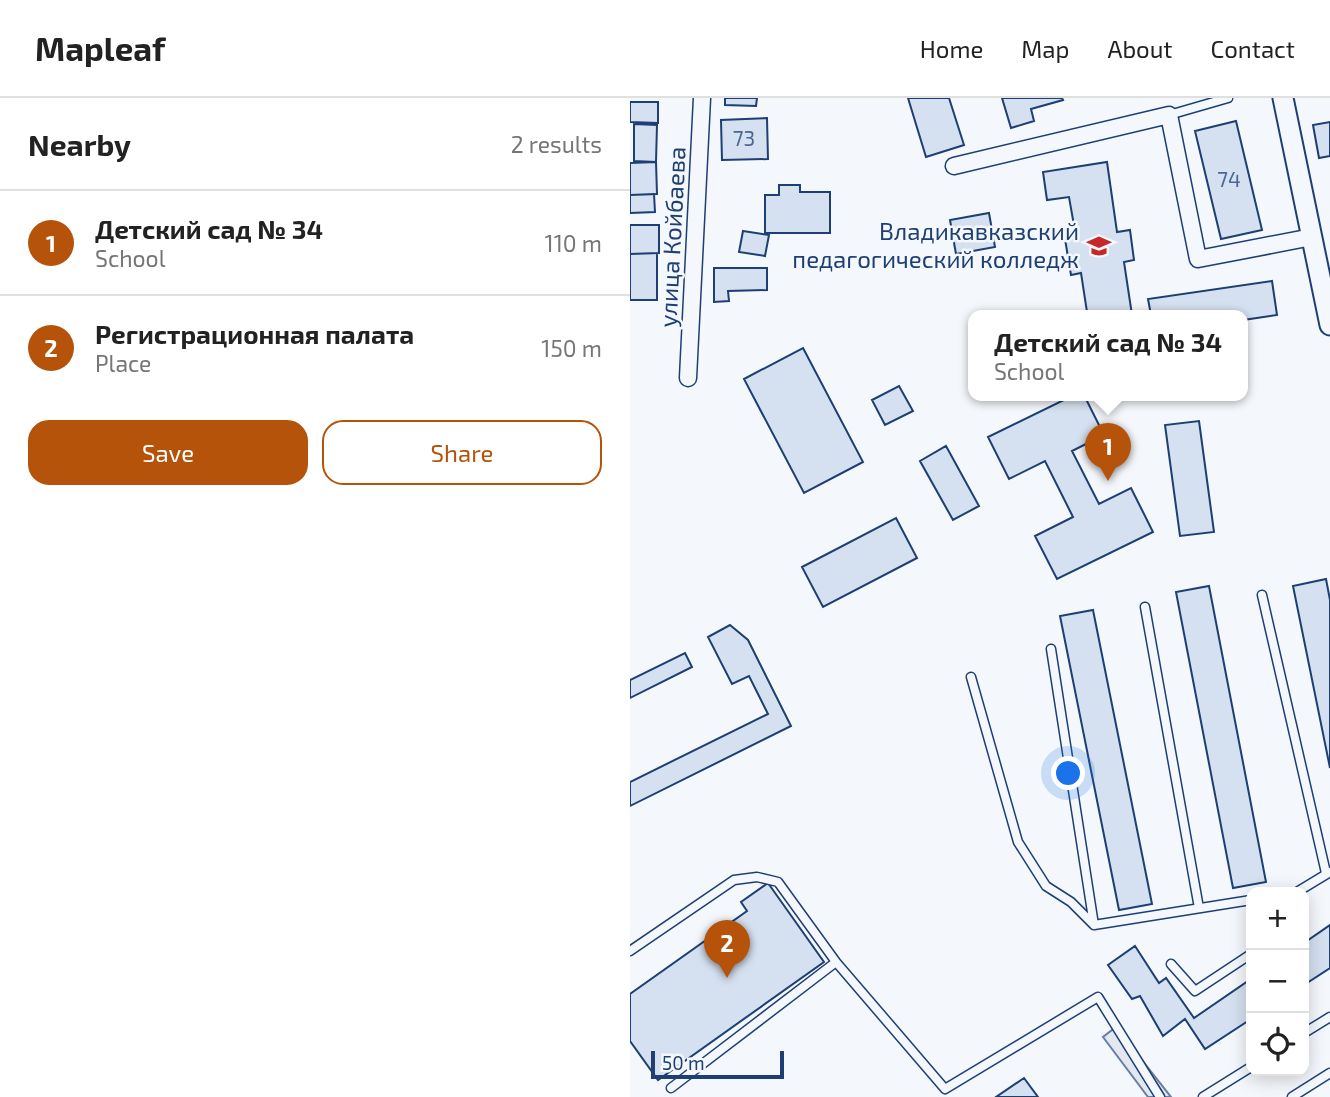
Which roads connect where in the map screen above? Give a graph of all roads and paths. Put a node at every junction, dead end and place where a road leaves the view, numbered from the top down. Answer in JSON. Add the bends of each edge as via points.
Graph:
{"nodes":[{"id":1,"x":702,"y":98,"type":"edge"},
{"id":2,"x":1228,"y":98,"type":"edge"},
{"id":3,"x":1283,"y":98,"type":"edge"},
{"id":4,"x":1169,"y":115,"type":"junction"},
{"id":5,"x":954,"y":166,"type":"dead end"},
{"id":6,"x":1312,"y":237,"type":"junction"},
{"id":7,"x":1330,"y":325,"type":"edge"},
{"id":8,"x":688,"y":378,"type":"dead end"},
{"id":9,"x":1262,"y":594,"type":"dead end"},
{"id":10,"x":1145,"y":607,"type":"dead end"},
{"id":11,"x":1051,"y":649,"type":"dead end"},
{"id":12,"x":971,"y":677,"type":"dead end"},
{"id":13,"x":1328,"y":872,"type":"edge"},
{"id":14,"x":1305,"y":887,"type":"edge"},
{"id":15,"x":1246,"y":901,"type":"edge"},
{"id":16,"x":1199,"y":908,"type":"junction"},
{"id":17,"x":1094,"y":925,"type":"junction"},
{"id":18,"x":630,"y":951,"type":"edge"},
{"id":19,"x":1246,"y":957,"type":"edge"},
{"id":20,"x":836,"y":962,"type":"junction"},
{"id":21,"x":1171,"y":964,"type":"dead end"},
{"id":22,"x":1330,"y":1017,"type":"edge"},
{"id":23,"x":1309,"y":1030,"type":"edge"},
{"id":24,"x":1246,"y":1069,"type":"edge"},
{"id":25,"x":1330,"y":1073,"type":"edge"},
{"id":26,"x":671,"y":1088,"type":"dead end"},
{"id":27,"x":945,"y":1089,"type":"junction"},
{"id":28,"x":950,"y":1097,"type":"edge"},
{"id":29,"x":1160,"y":1097,"type":"edge"},
{"id":30,"x":1203,"y":1097,"type":"edge"},
{"id":31,"x":1292,"y":1097,"type":"edge"}],
"edges":[{"from":1,"to":8,"type":"street","name":"улица Койбаева"},
{"from":2,"to":4,"type":"lane"},
{"from":3,"to":6,"type":"street"},
{"from":4,"to":5,"type":"street"},
{"from":4,"to":6,"type":"street","via":[[1198,259]]},
{"from":6,"to":7,"type":"street"},
{"from":9,"to":13,"type":"lane"},
{"from":10,"to":16,"type":"lane"},
{"from":11,"to":17,"type":"lane"},
{"from":12,"to":17,"type":"lane","via":[[1018,842],[1046,886]]},
{"from":13,"to":14,"type":"lane"},
{"from":15,"to":16,"type":"lane"},
{"from":16,"to":17,"type":"lane"},
{"from":18,"to":20,"type":"lane","via":[[734,880],[757,877],[778,883]]},
{"from":19,"to":21,"type":"lane","via":[[1195,992]]},
{"from":20,"to":26,"type":"lane"},
{"from":20,"to":27,"type":"lane"},
{"from":22,"to":23,"type":"lane"},
{"from":24,"to":30,"type":"lane"},
{"from":25,"to":31,"type":"lane"},
{"from":27,"to":28,"type":"lane"},
{"from":27,"to":29,"type":"lane","via":[[1098,997]]}]}
